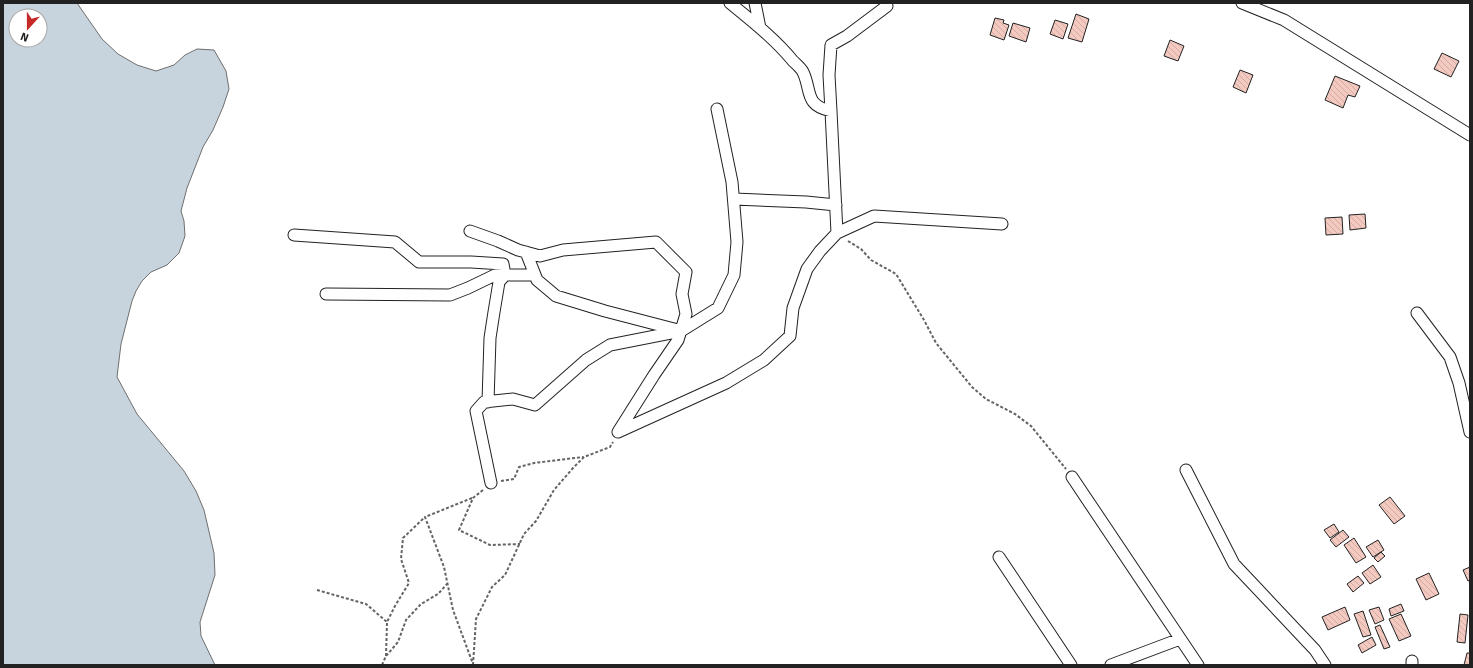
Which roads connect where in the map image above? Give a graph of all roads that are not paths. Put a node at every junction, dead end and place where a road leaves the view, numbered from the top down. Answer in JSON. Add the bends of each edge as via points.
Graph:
{"nodes":[{"id":1,"x":730,"y":3,"type":"edge"},
{"id":2,"x":755,"y":3,"type":"edge"},
{"id":3,"x":1242,"y":3,"type":"edge"},
{"id":4,"x":887,"y":6,"type":"dead end"},
{"id":5,"x":760,"y":28,"type":"junction"},
{"id":6,"x":717,"y":109,"type":"dead end"},
{"id":7,"x":831,"y":111,"type":"junction"},
{"id":8,"x":1470,"y":135,"type":"edge"},
{"id":9,"x":734,"y":199,"type":"junction"},
{"id":10,"x":836,"y":206,"type":"junction"},
{"id":11,"x":1002,"y":224,"type":"dead end"},
{"id":12,"x":470,"y":231,"type":"dead end"},
{"id":13,"x":837,"y":233,"type":"junction"},
{"id":14,"x":294,"y":235,"type":"dead end"},
{"id":15,"x":526,"y":252,"type":"junction"},
{"id":16,"x":505,"y":275,"type":"junction"},
{"id":17,"x":535,"y":275,"type":"junction"},
{"id":18,"x":326,"y":294,"type":"dead end"},
{"id":19,"x":1418,"y":314,"type":"dead end"},
{"id":20,"x":681,"y":331,"type":"junction"},
{"id":21,"x":488,"y":402,"type":"junction"},
{"id":22,"x":1470,"y":432,"type":"edge"},
{"id":23,"x":1186,"y":470,"type":"dead end"},
{"id":24,"x":1072,"y":477,"type":"road end"},
{"id":25,"x":491,"y":483,"type":"road end"},
{"id":26,"x":999,"y":557,"type":"dead end"},
{"id":27,"x":1180,"y":639,"type":"junction"},
{"id":28,"x":1072,"y":665,"type":"edge"},
{"id":29,"x":1111,"y":665,"type":"edge"},
{"id":30,"x":1198,"y":665,"type":"edge"},
{"id":31,"x":1325,"y":665,"type":"edge"}],
"edges":[{"from":1,"to":5,"type":"street"},
{"from":2,"to":5,"type":"street"},
{"from":3,"to":8,"type":"street","via":[[1284,20]]},
{"from":4,"to":7,"type":"street","via":[[831,45]]},
{"from":5,"to":7,"type":"street","via":[[803,72],[810,98],[821,109]]},
{"from":6,"to":9,"type":"street"},
{"from":7,"to":10,"type":"street"},
{"from":9,"to":10,"type":"street"},
{"from":9,"to":20,"type":"street","via":[[737,242],[734,275],[718,308]]},
{"from":10,"to":13,"type":"street"},
{"from":11,"to":13,"type":"street","via":[[874,216]]},
{"from":12,"to":15,"type":"street"},
{"from":13,"to":20,"type":"street","via":[[807,269],[793,308],[790,336],[764,360],[726,383],[618,432],[678,340]]},
{"from":14,"to":16,"type":"street","via":[[395,242],[419,262],[503,264]]},
{"from":15,"to":17,"type":"street"},
{"from":15,"to":20,"type":"street","via":[[540,256],[563,250],[656,242],[686,272],[682,294],[686,314]]},
{"from":16,"to":17,"type":"street"},
{"from":16,"to":18,"type":"street","via":[[495,275],[450,295]]},
{"from":16,"to":21,"type":"street","via":[[499,282],[490,338]]},
{"from":17,"to":20,"type":"street","via":[[537,280],[556,296]]},
{"from":19,"to":22,"type":"street","via":[[1450,357],[1459,382]]},
{"from":20,"to":21,"type":"street","via":[[610,345],[586,360],[534,405],[513,399]]},
{"from":21,"to":25,"type":"street","via":[[484,402],[476,411]]},
{"from":23,"to":31,"type":"street","via":[[1234,564],[1315,650]]},
{"from":24,"to":27,"type":"street"},
{"from":26,"to":28,"type":"street"},
{"from":27,"to":29,"type":"street"},
{"from":27,"to":30,"type":"street"}]}
